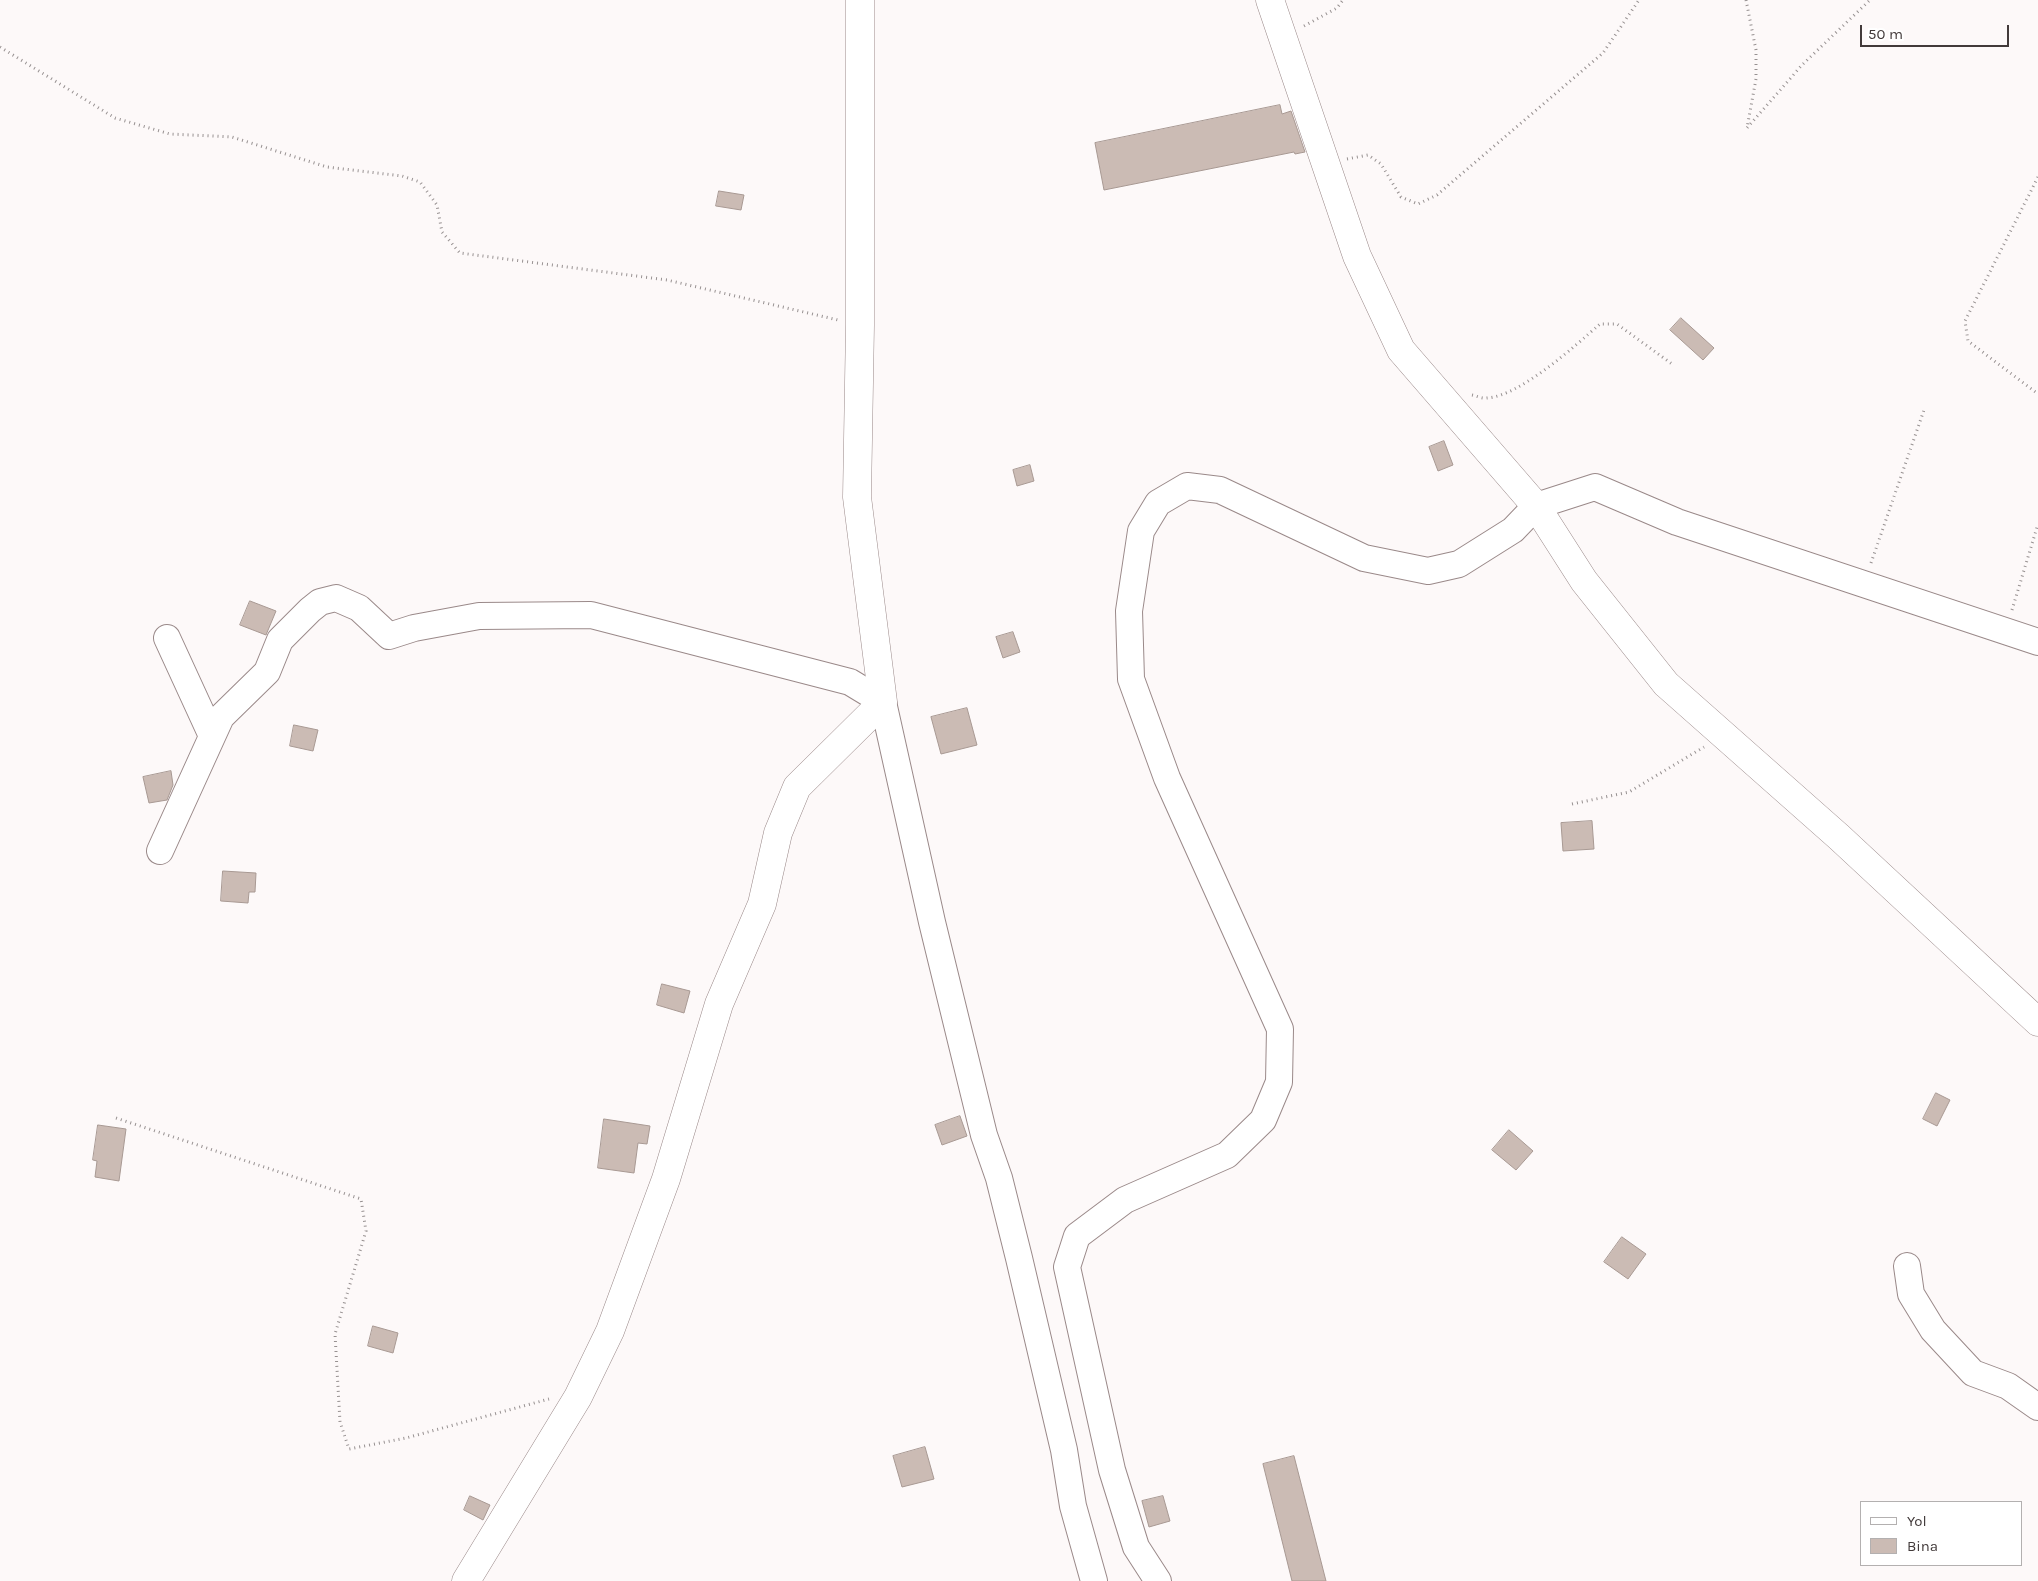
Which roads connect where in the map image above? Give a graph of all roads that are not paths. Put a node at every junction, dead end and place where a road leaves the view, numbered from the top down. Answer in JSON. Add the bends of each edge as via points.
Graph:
{"nodes":[{"id":1,"x":860,"y":0,"type":"edge"},
{"id":2,"x":1270,"y":0,"type":"edge"},
{"id":3,"x":1536,"y":506,"type":"junction"},
{"id":4,"x":167,"y":638,"type":"dead end"},
{"id":5,"x":2038,"y":642,"type":"edge"},
{"id":6,"x":883,"y":702,"type":"junction"},
{"id":7,"x":212,"y":736,"type":"junction"},
{"id":8,"x":160,"y":851,"type":"dead end"},
{"id":9,"x":2038,"y":1022,"type":"edge"},
{"id":10,"x":1908,"y":1266,"type":"dead end"},
{"id":11,"x":2038,"y":1407,"type":"edge"},
{"id":12,"x":466,"y":1581,"type":"edge"},
{"id":13,"x":1094,"y":1581,"type":"edge"},
{"id":14,"x":1158,"y":1581,"type":"edge"}],
"edges":[{"from":1,"to":6,"type":"main road","via":[[857,497]]},
{"from":2,"to":3,"type":"main road","via":[[1357,256],[1400,350]]},
{"from":3,"to":5,"type":"street","via":[[1595,487],[1677,522]]},
{"from":3,"to":9,"type":"main road","via":[[1584,581],[1666,684],[1839,837]]},
{"from":3,"to":14,"type":"street","via":[[1513,530],[1459,564],[1428,571],[1364,558],[1220,490],[1187,486],[1158,503],[1141,531],[1129,611],[1131,679],[1167,778],[1280,1029],[1279,1082],[1263,1120],[1227,1155],[1125,1200],[1077,1236],[1067,1267],[1112,1470],[1136,1547]]},
{"from":4,"to":7,"type":"street"},
{"from":6,"to":7,"type":"street","via":[[850,682],[591,615],[479,616],[389,636],[358,608],[336,598],[320,602],[280,640],[267,672],[221,717]]},
{"from":6,"to":12,"type":"main road","via":[[797,787],[778,833],[762,904],[719,1004],[666,1179],[610,1331],[581,1390]]},
{"from":6,"to":13,"type":"street","via":[[932,922],[984,1135],[999,1178],[1019,1258],[1064,1450],[1073,1506]]},
{"from":7,"to":8,"type":"street"},
{"from":10,"to":11,"type":"street","via":[[1911,1294],[1933,1330],[1973,1373],[2008,1386]]}]}
